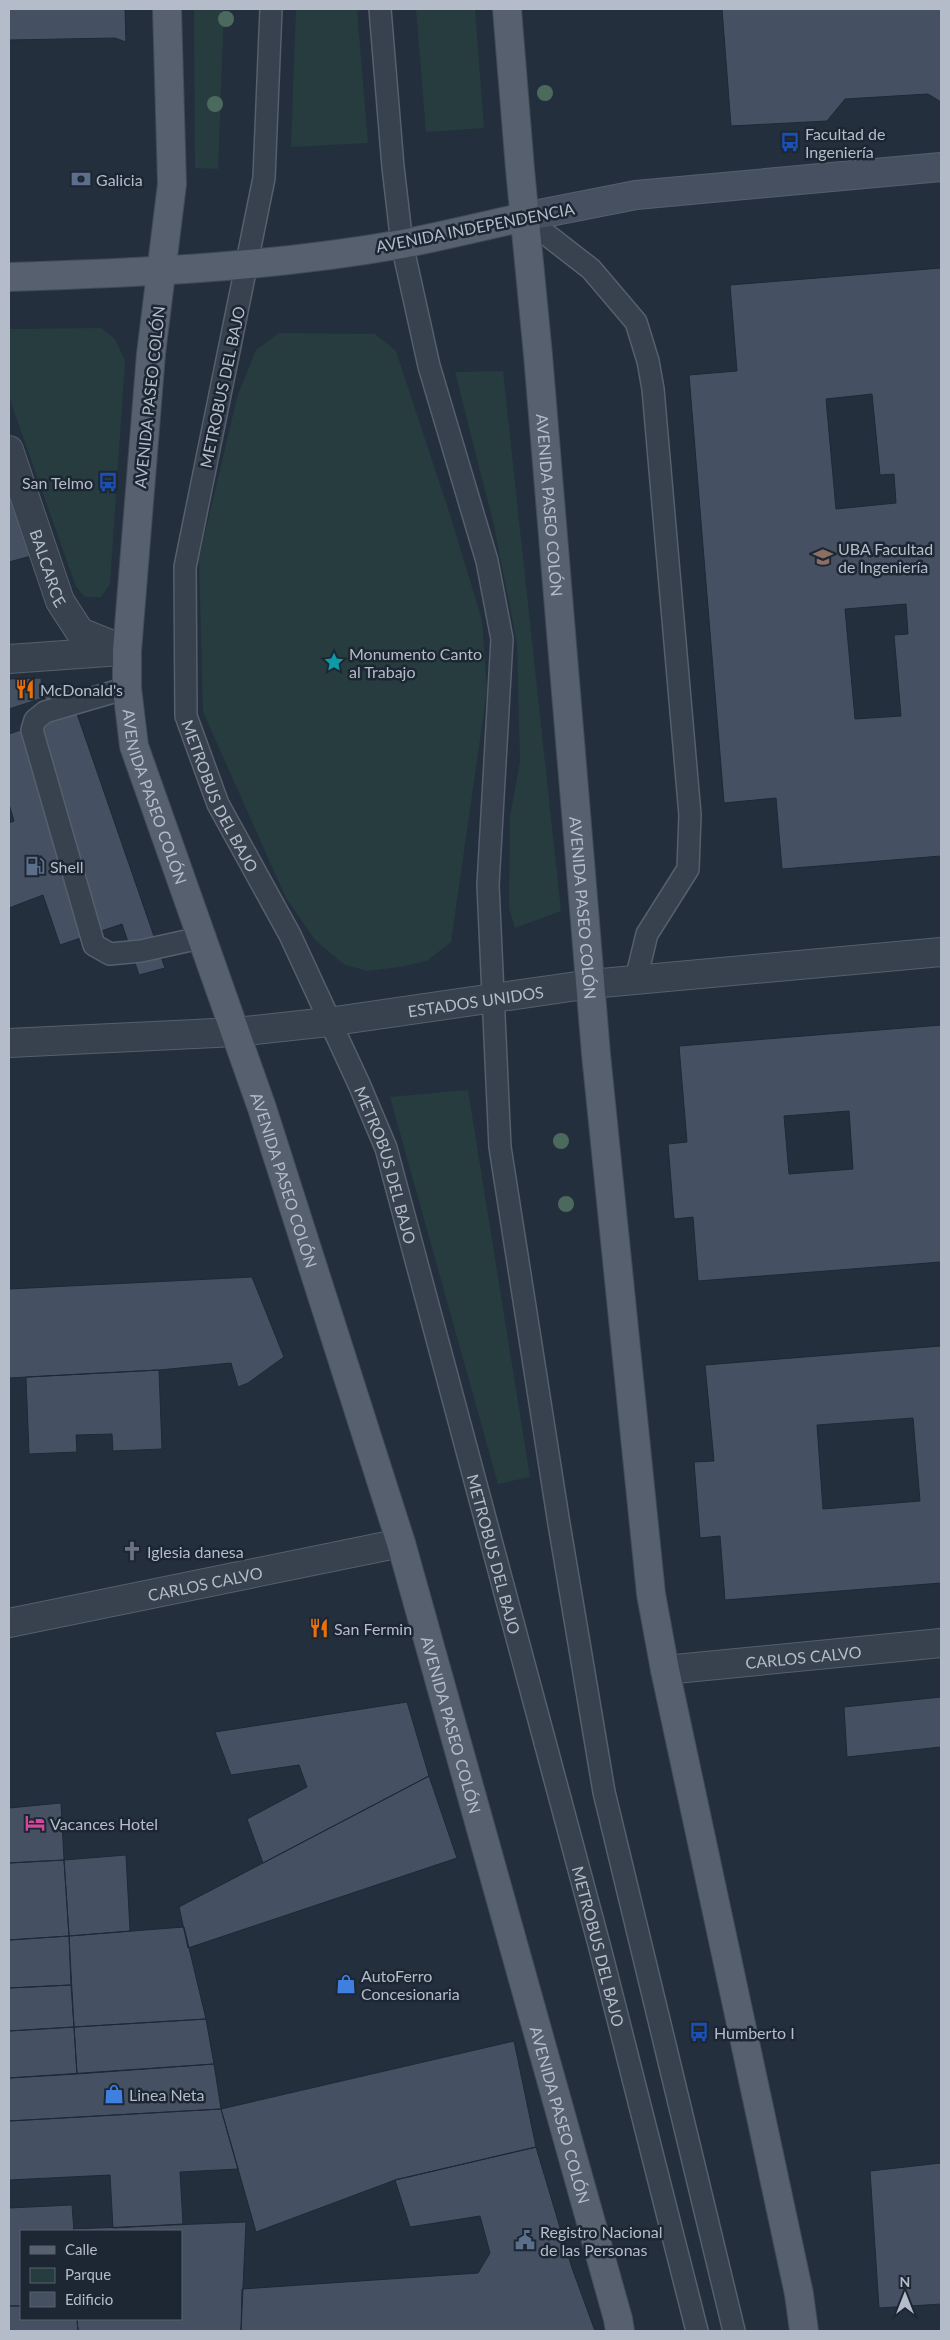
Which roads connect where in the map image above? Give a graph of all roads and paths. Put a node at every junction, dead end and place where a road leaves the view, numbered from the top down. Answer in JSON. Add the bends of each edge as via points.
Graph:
{"nodes":[{"id":1,"x":167,"y":9,"type":"edge"},
{"id":2,"x":271,"y":9,"type":"edge"},
{"id":3,"x":380,"y":9,"type":"edge"},
{"id":4,"x":508,"y":9,"type":"edge"},
{"id":5,"x":941,"y":166,"type":"edge"},
{"id":6,"x":524,"y":217,"type":"junction"},
{"id":7,"x":402,"y":244,"type":"junction"},
{"id":8,"x":248,"y":265,"type":"junction"},
{"id":9,"x":163,"y":272,"type":"junction"},
{"id":10,"x":9,"y":277,"type":"edge"},
{"id":11,"x":9,"y":450,"type":"edge"},
{"id":12,"x":127,"y":651,"type":"junction"},
{"id":13,"x":9,"y":659,"type":"edge"},
{"id":14,"x":127,"y":688,"type":"junction"},
{"id":15,"x":200,"y":938,"type":"junction"},
{"id":16,"x":941,"y":952,"type":"edge"},
{"id":17,"x":636,"y":980,"type":"junction"},
{"id":18,"x":591,"y":984,"type":"junction"},
{"id":19,"x":493,"y":997,"type":"junction"},
{"id":20,"x":328,"y":1022,"type":"junction"},
{"id":21,"x":236,"y":1032,"type":"junction"},
{"id":22,"x":9,"y":1043,"type":"edge"},
{"id":23,"x":401,"y":1543,"type":"junction"},
{"id":24,"x":9,"y":1623,"type":"edge"},
{"id":25,"x":941,"y":1644,"type":"edge"},
{"id":26,"x":665,"y":1670,"type":"junction"},
{"id":27,"x":620,"y":2331,"type":"edge"},
{"id":28,"x":697,"y":2331,"type":"edge"},
{"id":29,"x":734,"y":2331,"type":"edge"},
{"id":30,"x":804,"y":2331,"type":"edge"}],
"edges":[{"from":1,"to":9,"type":"main road","name":"AVENIDA PASEO COLÓN","via":[[172,184]]},
{"from":2,"to":8,"type":"lane","name":"METROBUS DEL BAJO","via":[[264,178]]},
{"from":3,"to":7,"type":"lane"},
{"from":4,"to":6,"type":"main road","name":"AVENIDA PASEO COLÓN"},
{"from":5,"to":6,"type":"main road","name":"AVENIDA INDEPENDENCIA","via":[[636,195]]},
{"from":6,"to":7,"type":"main road","name":"AVENIDA INDEPENDENCIA"},
{"from":6,"to":17,"type":"lane","via":[[591,270],[636,322],[653,389],[690,824],[688,869],[647,934]]},
{"from":6,"to":18,"type":"main road","name":"AVENIDA PASEO COLÓN"},
{"from":7,"to":8,"type":"main road","name":"AVENIDA INDEPENDENCIA"},
{"from":7,"to":19,"type":"lane","via":[[429,366],[487,561],[502,639],[488,885]]},
{"from":8,"to":9,"type":"main road","name":"AVENIDA INDEPENDENCIA"},
{"from":8,"to":20,"type":"lane","name":"METROBUS DEL BAJO","via":[[185,567],[186,716],[218,804],[290,935]]},
{"from":9,"to":10,"type":"main road","name":"AVENIDA INDEPENDENCIA"},
{"from":9,"to":12,"type":"main road","name":"AVENIDA PASEO COLÓN","via":[[151,354]]},
{"from":11,"to":12,"type":"street","name":"BALCARCE","via":[[60,601],[80,632]]},
{"from":12,"to":13,"type":"street"},
{"from":12,"to":14,"type":"main road","name":"AVENIDA PASEO COLÓN"},
{"from":14,"to":15,"type":"main road","name":"AVENIDA PASEO COLÓN","via":[[134,746]]},
{"from":14,"to":15,"type":"lane","via":[[45,712],[34,720],[32,730],[94,945],[110,954]]},
{"from":15,"to":21,"type":"main road","name":"AVENIDA PASEO COLÓN"},
{"from":16,"to":17,"type":"street","name":"ESTADOS UNIDOS"},
{"from":17,"to":18,"type":"street","name":"ESTADOS UNIDOS"},
{"from":18,"to":19,"type":"street","name":"ESTADOS UNIDOS"},
{"from":18,"to":26,"type":"main road","name":"AVENIDA PASEO COLÓN","via":[[651,1594]]},
{"from":19,"to":20,"type":"street","name":"ESTADOS UNIDOS"},
{"from":19,"to":29,"type":"lane","via":[[500,1147],[604,1792]]},
{"from":20,"to":21,"type":"street","name":"ESTADOS UNIDOS"},
{"from":20,"to":28,"type":"lane","name":"METROBUS DEL BAJO","via":[[386,1148],[600,1948]]},
{"from":21,"to":22,"type":"street","name":"ESTADOS UNIDOS"},
{"from":21,"to":23,"type":"main road","name":"AVENIDA PASEO COLÓN"},
{"from":23,"to":24,"type":"street","name":"CARLOS CALVO"},
{"from":23,"to":27,"type":"main road","name":"AVENIDA PASEO COLÓN"},
{"from":25,"to":26,"type":"street","name":"CARLOS CALVO"},
{"from":26,"to":30,"type":"main road","name":"AVENIDA PASEO COLÓN","via":[[799,2294]]}]}
